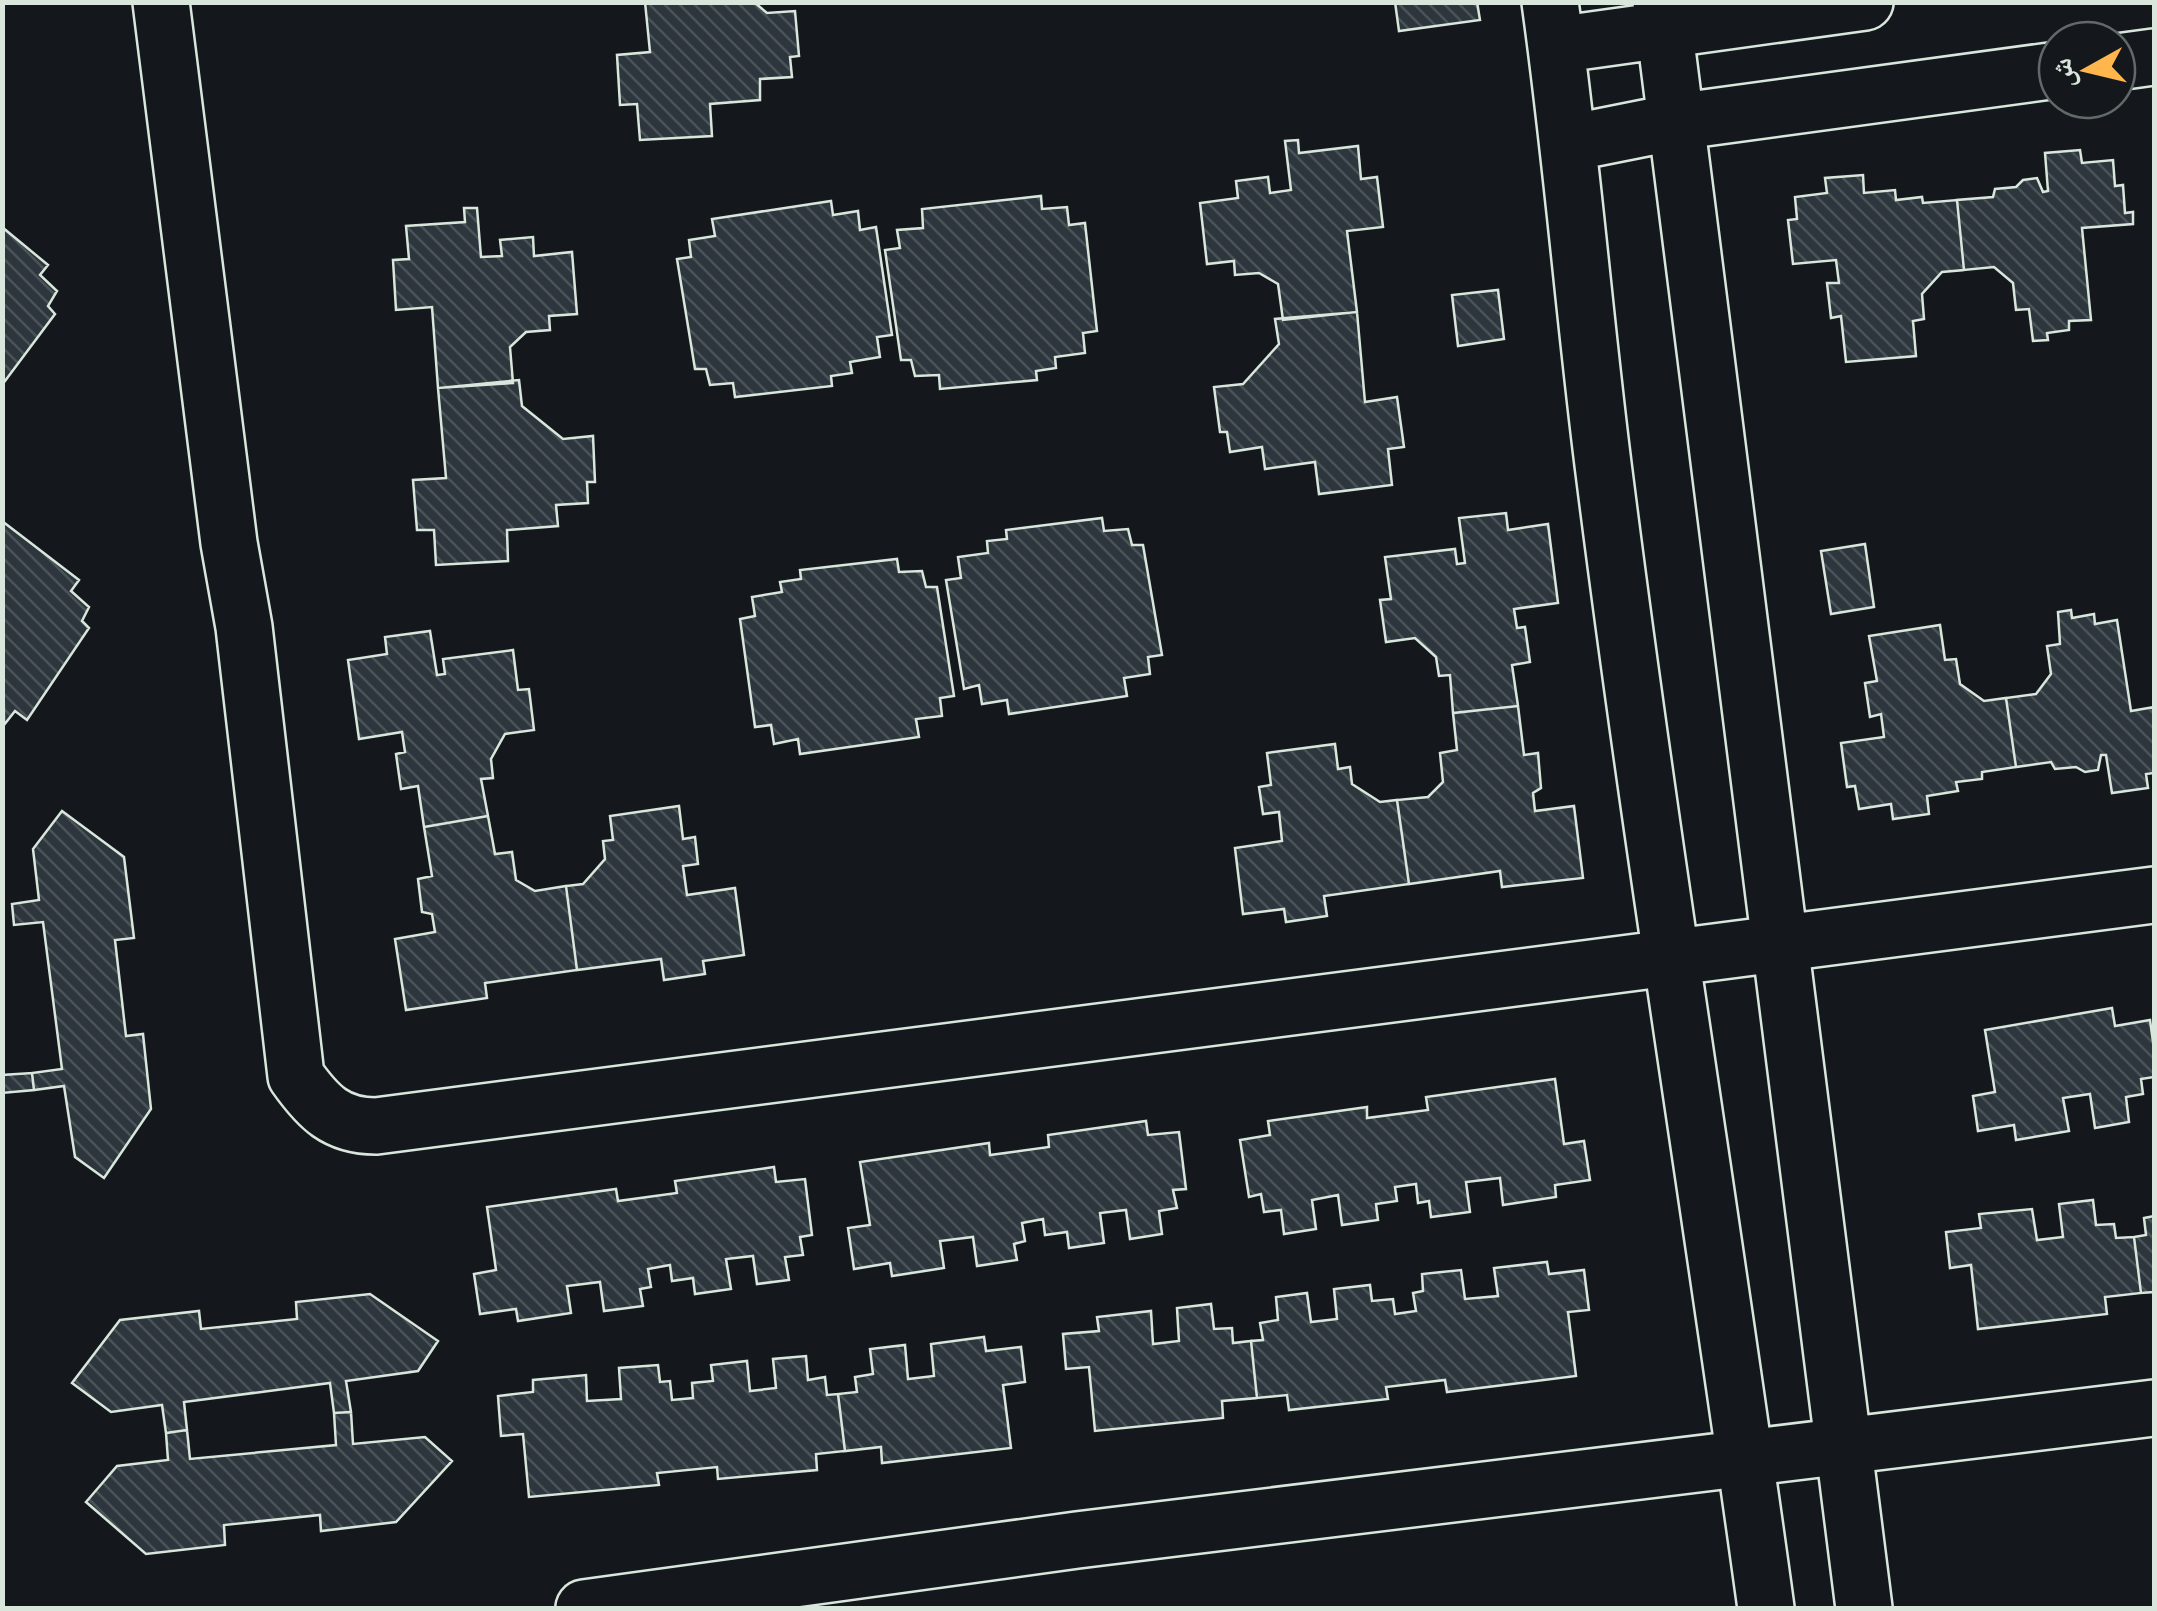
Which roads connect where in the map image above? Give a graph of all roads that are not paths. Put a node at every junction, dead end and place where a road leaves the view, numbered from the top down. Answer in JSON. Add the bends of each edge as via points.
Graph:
{"nodes":[{"id":1,"x":161,"y":2,"type":"edge"},
{"id":2,"x":1865,"y":2,"type":"edge"},
{"id":3,"x":1662,"y":17,"type":"edge"},
{"id":4,"x":1553,"y":24,"type":"edge"},
{"id":5,"x":2037,"y":73,"type":"edge"},
{"id":6,"x":1675,"y":122,"type":"junction"},
{"id":7,"x":1570,"y":143,"type":"junction"},
{"id":8,"x":2154,"y":894,"type":"edge"},
{"id":9,"x":1782,"y":943,"type":"junction"},
{"id":10,"x":1670,"y":958,"type":"junction"},
{"id":11,"x":2154,"y":1408,"type":"edge"},
{"id":12,"x":1843,"y":1444,"type":"junction"},
{"id":13,"x":1746,"y":1458,"type":"junction"},
{"id":14,"x":584,"y":1608,"type":"edge"},
{"id":15,"x":1766,"y":1608,"type":"edge"},
{"id":16,"x":1864,"y":1608,"type":"edge"}],
"edges":[{"from":1,"to":10,"type":"street","via":[[296,1076],[332,1116],[376,1126]]},
{"from":2,"to":3,"type":"street"},
{"from":3,"to":4,"type":"street"},
{"from":3,"to":6,"type":"street"},
{"from":4,"to":7,"type":"street"},
{"from":5,"to":6,"type":"street"},
{"from":6,"to":7,"type":"street"},
{"from":6,"to":9,"type":"street"},
{"from":7,"to":10,"type":"street","via":[[1603,469]]},
{"from":8,"to":9,"type":"street"},
{"from":9,"to":10,"type":"street"},
{"from":9,"to":12,"type":"street"},
{"from":10,"to":13,"type":"street"},
{"from":11,"to":12,"type":"street"},
{"from":12,"to":13,"type":"street"},
{"from":12,"to":16,"type":"street"},
{"from":13,"to":14,"type":"street"},
{"from":13,"to":15,"type":"street"}]}
